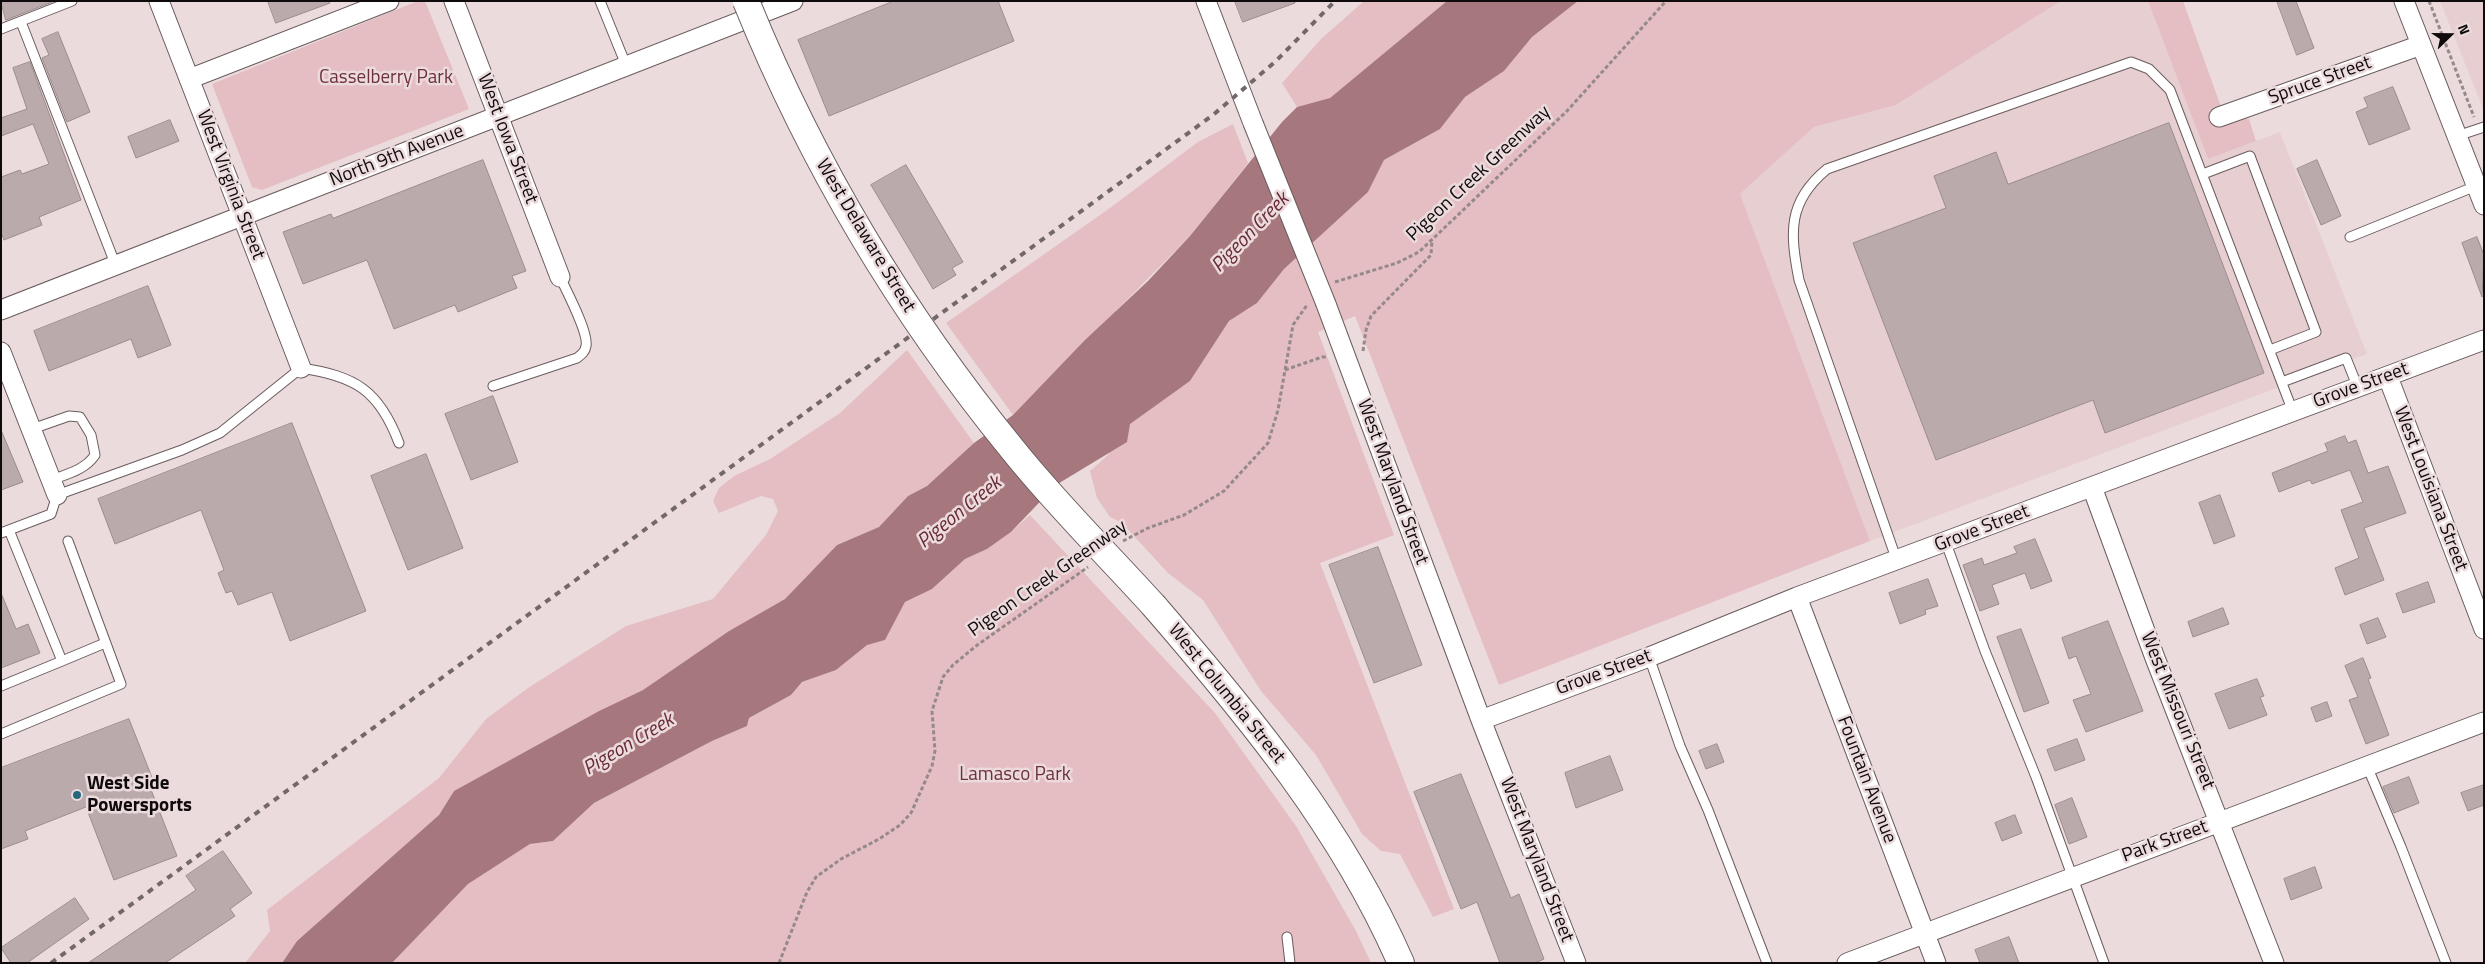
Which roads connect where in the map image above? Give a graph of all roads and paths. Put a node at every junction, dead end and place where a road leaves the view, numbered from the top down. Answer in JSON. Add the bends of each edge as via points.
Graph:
{"nodes":[{"id":1,"x":72,"y":1,"type":"edge"},
{"id":2,"x":159,"y":1,"type":"edge"},
{"id":3,"x":389,"y":1,"type":"edge"},
{"id":4,"x":454,"y":1,"type":"edge"},
{"id":5,"x":600,"y":1,"type":"edge"},
{"id":6,"x":746,"y":1,"type":"edge"},
{"id":7,"x":793,"y":1,"type":"edge"},
{"id":8,"x":1206,"y":1,"type":"edge"},
{"id":9,"x":1666,"y":1,"type":"edge"},
{"id":10,"x":2404,"y":1,"type":"edge"},
{"id":11,"x":2429,"y":1,"type":"edge"},
{"id":12,"x":20,"y":22,"type":"junction"},
{"id":13,"x":1,"y":29,"type":"edge"},
{"id":14,"x":2421,"y":45,"type":"junction"},
{"id":15,"x":626,"y":65,"type":"junction"},
{"id":16,"x":189,"y":79,"type":"junction"},
{"id":17,"x":498,"y":116,"type":"junction"},
{"id":18,"x":2219,"y":117,"type":"dead end"},
{"id":19,"x":2481,"y":128,"type":"edge"},
{"id":20,"x":2457,"y":136,"type":"junction"},
{"id":21,"x":2203,"y":174,"type":"junction"},
{"id":22,"x":2476,"y":186,"type":"junction"},
{"id":23,"x":2484,"y":205,"type":"edge"},
{"id":24,"x":242,"y":216,"type":"junction"},
{"id":25,"x":2350,"y":237,"type":"dead end"},
{"id":26,"x":1432,"y":240,"type":"junction"},
{"id":27,"x":116,"y":266,"type":"junction"},
{"id":28,"x":560,"y":277,"type":"joint"},
{"id":29,"x":1321,"y":297,"type":"junction"},
{"id":30,"x":1,"y":310,"type":"edge"},
{"id":31,"x":2484,"y":340,"type":"edge"},
{"id":32,"x":2270,"y":350,"type":"junction"},
{"id":33,"x":1,"y":352,"type":"edge"},
{"id":34,"x":1346,"y":356,"type":"junction"},
{"id":35,"x":301,"y":368,"type":"junction"},
{"id":36,"x":1285,"y":370,"type":"junction"},
{"id":37,"x":2388,"y":377,"type":"junction"},
{"id":38,"x":2282,"y":382,"type":"junction"},
{"id":39,"x":493,"y":386,"type":"dead end"},
{"id":40,"x":2358,"y":388,"type":"junction"},
{"id":41,"x":2293,"y":412,"type":"junction"},
{"id":42,"x":32,"y":430,"type":"junction"},
{"id":43,"x":399,"y":442,"type":"dead end"},
{"id":44,"x":1014,"y":452,"type":"joint"},
{"id":45,"x":54,"y":487,"type":"junction"},
{"id":46,"x":2092,"y":487,"type":"junction"},
{"id":47,"x":5,"y":532,"type":"edge"},
{"id":48,"x":68,"y":541,"type":"dead end"},
{"id":49,"x":1946,"y":543,"type":"junction"},
{"id":50,"x":1117,"y":546,"type":"dead end"},
{"id":51,"x":1095,"y":561,"type":"dead end"},
{"id":52,"x":1897,"y":562,"type":"junction"},
{"id":53,"x":1797,"y":597,"type":"junction"},
{"id":54,"x":2484,"y":629,"type":"edge"},
{"id":55,"x":106,"y":643,"type":"junction"},
{"id":56,"x":1649,"y":657,"type":"junction"},
{"id":57,"x":62,"y":660,"type":"junction"},
{"id":58,"x":1,"y":686,"type":"edge"},
{"id":59,"x":1481,"y":720,"type":"junction"},
{"id":60,"x":2484,"y":722,"type":"edge"},
{"id":61,"x":1,"y":734,"type":"edge"},
{"id":62,"x":2367,"y":766,"type":"junction"},
{"id":63,"x":2220,"y":822,"type":"junction"},
{"id":64,"x":2072,"y":877,"type":"junction"},
{"id":65,"x":1925,"y":934,"type":"junction"},
{"id":66,"x":1287,"y":937,"type":"dead end"},
{"id":67,"x":779,"y":963,"type":"edge"},
{"id":68,"x":1290,"y":963,"type":"edge"},
{"id":69,"x":1401,"y":963,"type":"edge"},
{"id":70,"x":1576,"y":963,"type":"edge"},
{"id":71,"x":1767,"y":963,"type":"edge"},
{"id":72,"x":1847,"y":963,"type":"edge"},
{"id":73,"x":1936,"y":963,"type":"edge"},
{"id":74,"x":2104,"y":963,"type":"edge"},
{"id":75,"x":2274,"y":963,"type":"edge"},
{"id":76,"x":2446,"y":963,"type":"edge"}],
"edges":[{"from":1,"to":12,"type":"lane"},
{"from":2,"to":16,"type":"street","name":"West Virginia Street"},
{"from":3,"to":16,"type":"street"},
{"from":4,"to":17,"type":"street","name":"West Iowa Street"},
{"from":5,"to":15,"type":"lane"},
{"from":6,"to":44,"type":"main road","name":"West Delaware Street","bridge":true,"via":[[781,82],[837,194],[913,317]]},
{"from":7,"to":15,"type":"street","name":"North 9th Avenue"},
{"from":8,"to":29,"type":"street","name":"West Maryland Street","bridge":true},
{"from":9,"to":26,"type":"path","name":"Pigeon Creek Greenway","via":[[1567,111]]},
{"from":10,"to":14,"type":"street"},
{"from":11,"to":19,"type":"path"},
{"from":12,"to":13,"type":"lane"},
{"from":12,"to":27,"type":"lane"},
{"from":14,"to":18,"type":"street","name":"Spruce Street"},
{"from":14,"to":20,"type":"street"},
{"from":15,"to":17,"type":"street","name":"North 9th Avenue"},
{"from":16,"to":24,"type":"street","name":"West Virginia Street"},
{"from":17,"to":24,"type":"street","name":"North 9th Avenue"},
{"from":17,"to":28,"type":"street","name":"West Iowa Street"},
{"from":19,"to":20,"type":"lane"},
{"from":20,"to":22,"type":"street"},
{"from":21,"to":32,"type":"lane"},
{"from":21,"to":32,"type":"lane","via":[[2250,156],[2316,332]]},
{"from":21,"to":52,"type":"lane","via":[[2170,90],[2149,69],[2131,62],[1827,170],[1814,180],[1799,202],[1793,222],[1792,245],[1799,280]]},
{"from":22,"to":23,"type":"street"},
{"from":22,"to":25,"type":"lane"},
{"from":24,"to":27,"type":"street","name":"North 9th Avenue"},
{"from":24,"to":35,"type":"street","name":"West Virginia Street"},
{"from":26,"to":29,"type":"path","name":"Pigeon Creek Greenway","via":[[1419,252],[1397,263],[1349,276]]},
{"from":26,"to":34,"type":"path","via":[[1431,255],[1371,316],[1364,350]]},
{"from":27,"to":30,"type":"street","name":"North 9th Avenue"},
{"from":28,"to":39,"type":"lane","via":[[582,327],[587,344],[584,352],[577,358]]},
{"from":29,"to":34,"type":"street","name":"West Maryland Street"},
{"from":29,"to":36,"type":"path","name":"Pigeon Creek Greenway","via":[[1293,325]]},
{"from":31,"to":37,"type":"street","name":"Grove Street"},
{"from":32,"to":38,"type":"lane"},
{"from":33,"to":42,"type":"street"},
{"from":34,"to":36,"type":"path","via":[[1322,357]]},
{"from":34,"to":59,"type":"street","name":"West Maryland Street"},
{"from":35,"to":43,"type":"lane","via":[[331,372],[359,385],[380,404]]},
{"from":35,"to":45,"type":"lane","via":[[220,433],[182,450]]},
{"from":36,"to":50,"type":"path","name":"Pigeon Creek Greenway","via":[[1268,443],[1224,491],[1184,516],[1132,535]]},
{"from":37,"to":40,"type":"street","name":"Grove Street"},
{"from":37,"to":54,"type":"street","name":"West Louisiana Street"},
{"from":38,"to":40,"type":"lane","via":[[2346,358]]},
{"from":38,"to":41,"type":"lane"},
{"from":40,"to":41,"type":"street","name":"Grove Street"},
{"from":41,"to":46,"type":"street","name":"Grove Street"},
{"from":42,"to":45,"type":"street"},
{"from":42,"to":45,"type":"lane","via":[[69,416],[80,417],[91,435],[95,455],[91,461]]},
{"from":44,"to":69,"type":"main road","name":"West Columbia Street","bridge":true,"via":[[1155,607],[1280,757],[1319,813],[1359,881]]},
{"from":45,"to":47,"type":"lane","via":[[51,514]]},
{"from":46,"to":49,"type":"street","name":"Grove Street"},
{"from":46,"to":63,"type":"street","name":"West Missouri Street"},
{"from":47,"to":57,"type":"lane"},
{"from":48,"to":55,"type":"lane"},
{"from":49,"to":52,"type":"street","name":"Grove Street"},
{"from":49,"to":64,"type":"lane"},
{"from":51,"to":67,"type":"path","name":"Pigeon Creek Greenway","via":[[953,665],[943,678],[932,711],[935,751],[932,766],[911,813],[900,825],[816,877],[806,892]]},
{"from":52,"to":53,"type":"street","name":"Grove Street"},
{"from":53,"to":56,"type":"street","name":"Grove Street"},
{"from":53,"to":65,"type":"street","name":"Fountain Avenue"},
{"from":55,"to":57,"type":"lane"},
{"from":55,"to":61,"type":"lane","via":[[122,684]]},
{"from":56,"to":59,"type":"street","name":"Grove Street"},
{"from":56,"to":71,"type":"lane","via":[[1680,746]]},
{"from":57,"to":58,"type":"lane"},
{"from":59,"to":70,"type":"street","name":"West Maryland Street"},
{"from":60,"to":62,"type":"street","name":"Park Street"},
{"from":62,"to":63,"type":"street","name":"Park Street"},
{"from":62,"to":76,"type":"lane"},
{"from":63,"to":64,"type":"street","name":"Park Street"},
{"from":63,"to":75,"type":"street","name":"West Missouri Street"},
{"from":64,"to":65,"type":"street","name":"Park Street"},
{"from":64,"to":74,"type":"lane"},
{"from":65,"to":72,"type":"street","name":"Park Street"},
{"from":65,"to":73,"type":"street","name":"Fountain Avenue"},
{"from":66,"to":68,"type":"lane"}]}
